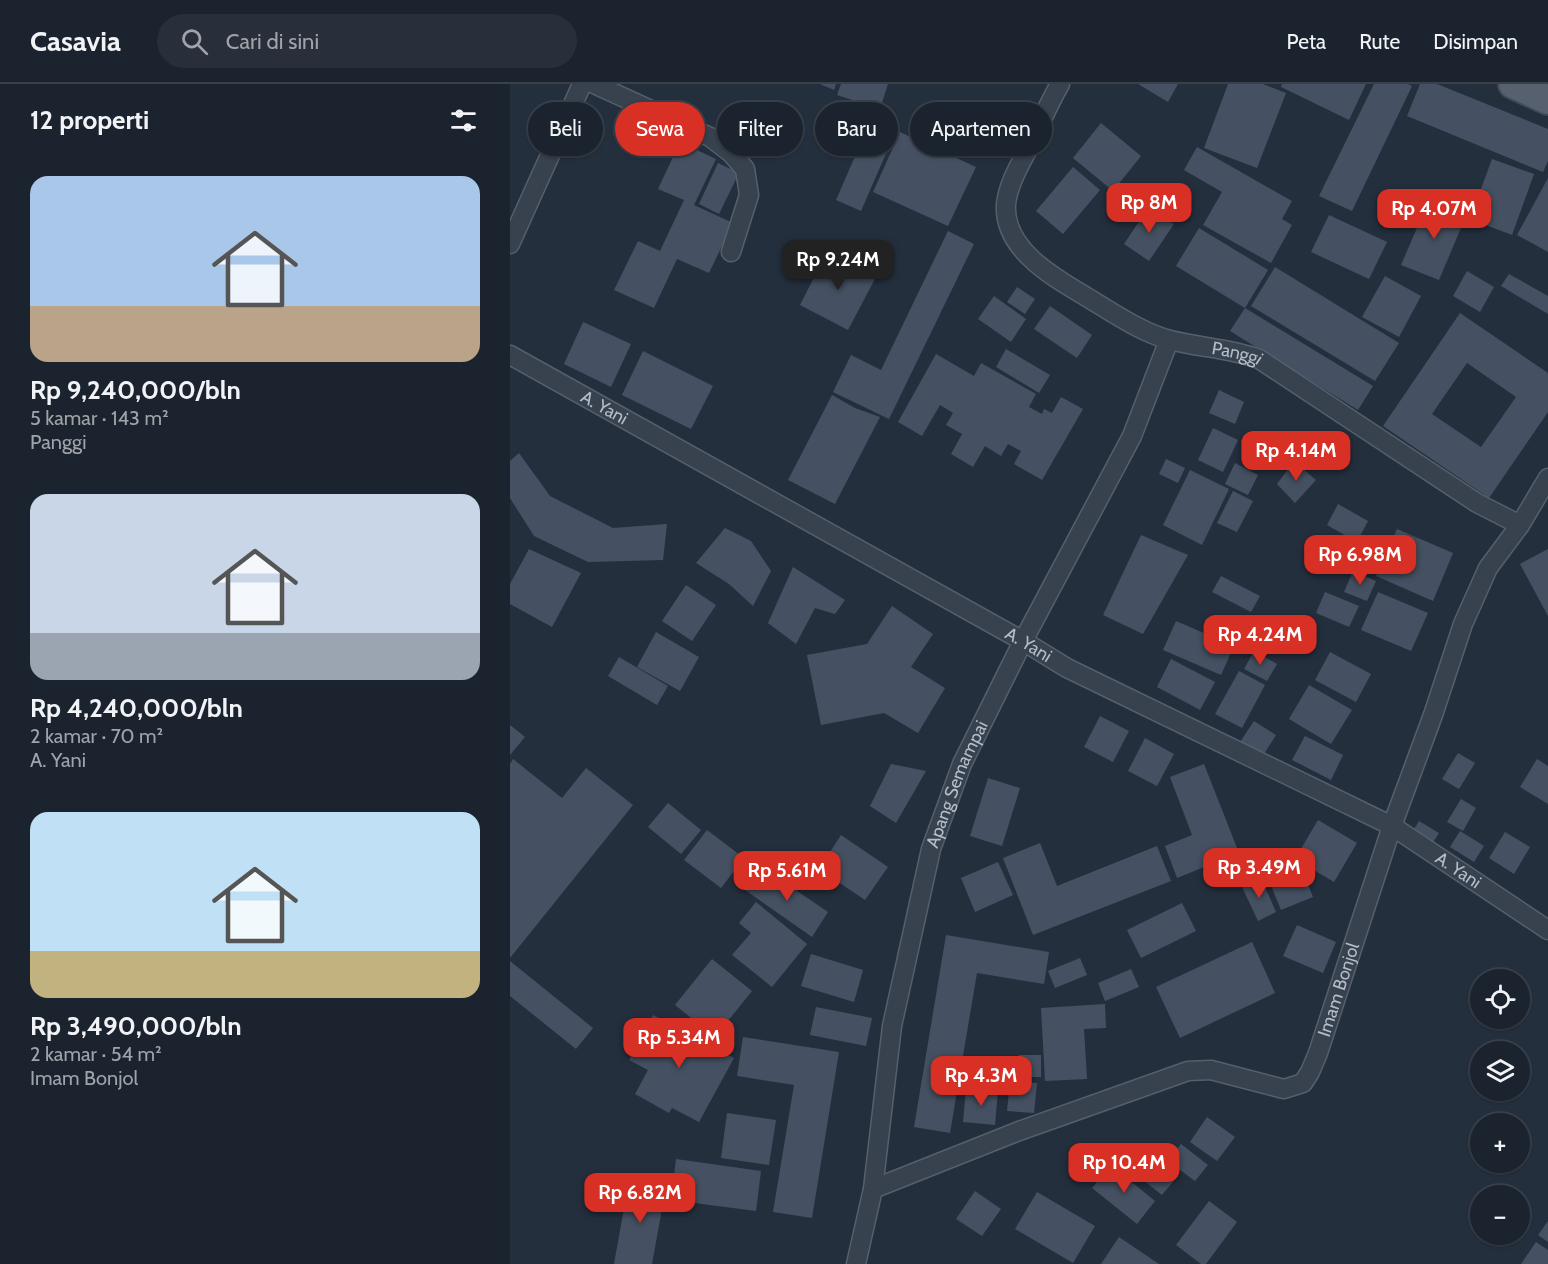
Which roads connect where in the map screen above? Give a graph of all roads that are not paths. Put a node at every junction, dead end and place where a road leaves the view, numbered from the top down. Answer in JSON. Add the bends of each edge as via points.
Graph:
{"nodes":[{"id":1,"x":582,"y":84,"type":"edge"},
{"id":2,"x":594,"y":84,"type":"edge"},
{"id":3,"x":1513,"y":84,"type":"edge"},
{"id":4,"x":1055,"y":86,"type":"edge"},
{"id":5,"x":1548,"y":100,"type":"edge"},
{"id":6,"x":510,"y":244,"type":"edge"},
{"id":7,"x":731,"y":252,"type":"dead end"},
{"id":8,"x":1169,"y":340,"type":"junction"},
{"id":9,"x":510,"y":355,"type":"edge"},
{"id":10,"x":1548,"y":478,"type":"edge"},
{"id":11,"x":1520,"y":525,"type":"junction"},
{"id":12,"x":1023,"y":641,"type":"junction"},
{"id":13,"x":1392,"y":826,"type":"junction"},
{"id":14,"x":1548,"y":930,"type":"edge"},
{"id":15,"x":873,"y":1189,"type":"junction"},
{"id":16,"x":856,"y":1264,"type":"edge"}],
"edges":[{"from":1,"to":6,"type":"street"},
{"from":2,"to":7,"type":"street","via":[[710,137],[745,169],[748,195]]},
{"from":3,"to":5,"type":"main road"},
{"from":4,"to":8,"type":"street","name":"Panggi","via":[[1010,187],[1006,205],[1017,243],[1065,284],[1136,326]]},
{"from":8,"to":11,"type":"street","name":"Panggi","via":[[1237,351],[1259,359],[1477,503]]},
{"from":8,"to":12,"type":"street","name":"Apang Semampai","via":[[1132,436]]},
{"from":9,"to":12,"type":"street","name":"A. Yani"},
{"from":10,"to":11,"type":"street","name":"Imam Bonjol"},
{"from":11,"to":13,"type":"street","name":"Imam Bonjol","via":[[1475,593]]},
{"from":12,"to":13,"type":"street","name":"A. Yani","via":[[1067,668]]},
{"from":12,"to":15,"type":"street","name":"Apang Semampai","via":[[962,764],[931,849],[892,1026]]},
{"from":13,"to":14,"type":"street","name":"A. Yani"},
{"from":13,"to":15,"type":"street","name":"Imam Bonjol","via":[[1318,1053],[1303,1083],[1284,1089],[1211,1070],[1188,1071],[1019,1131]]},
{"from":15,"to":16,"type":"street","name":"Apang Semampai"}]}
